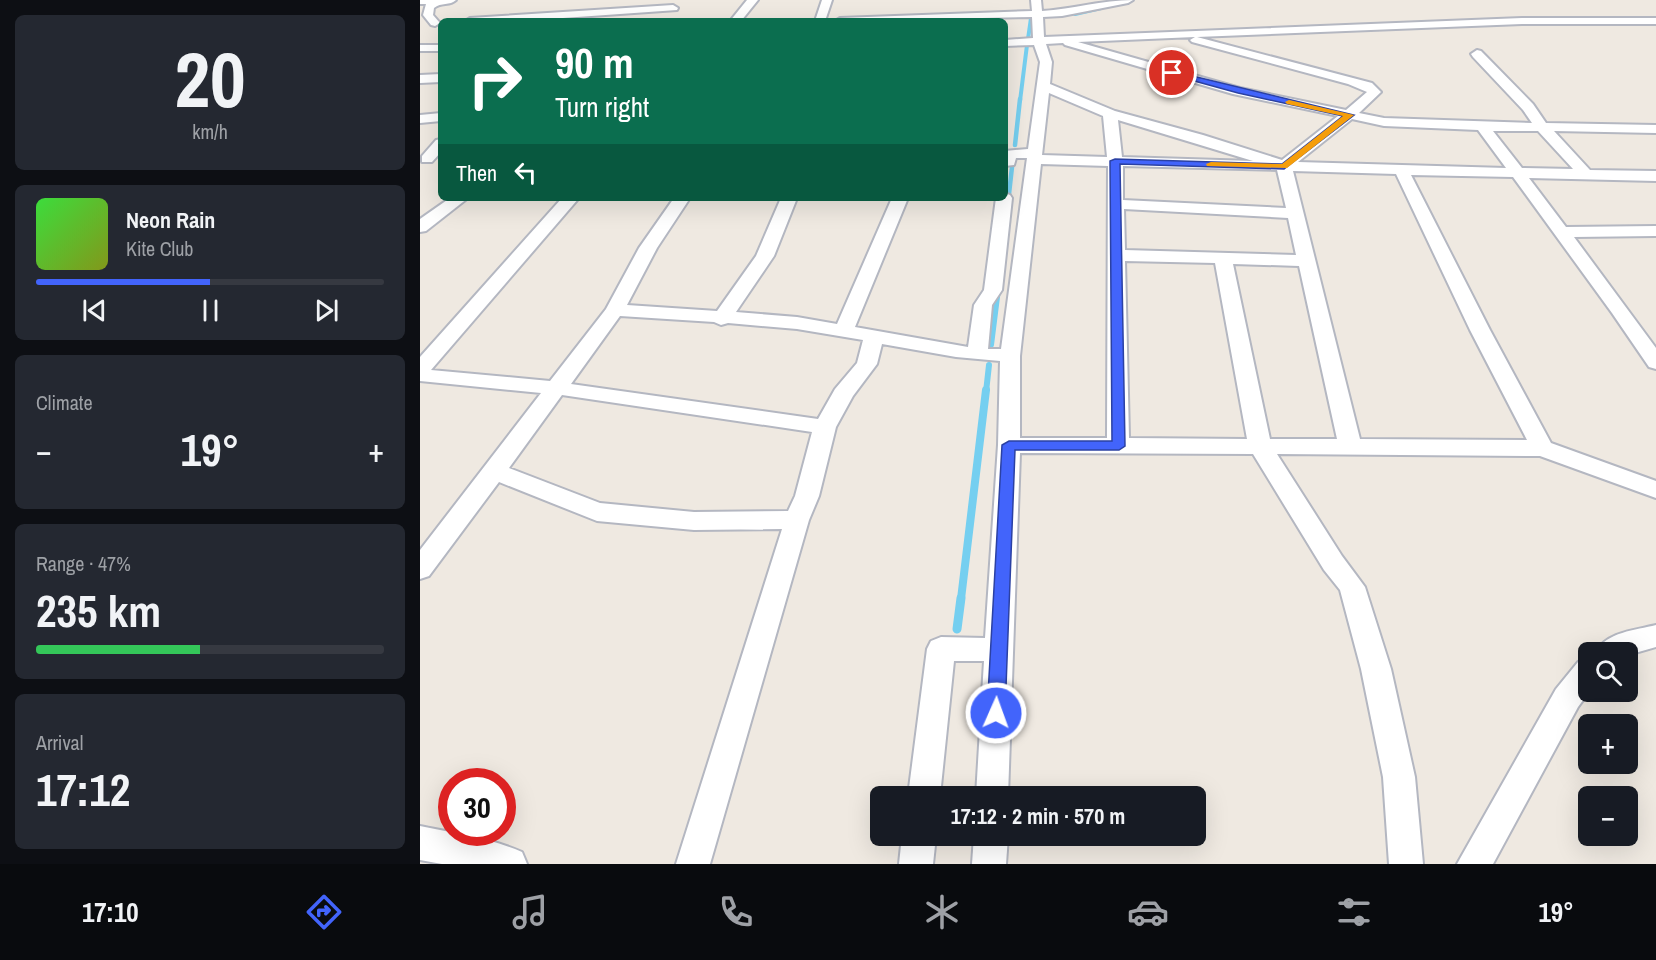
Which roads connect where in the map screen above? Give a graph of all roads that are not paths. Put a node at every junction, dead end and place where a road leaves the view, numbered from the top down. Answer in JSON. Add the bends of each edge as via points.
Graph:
{"nodes":[{"id":1,"x":451,"y":0,"type":"edge"},
{"id":2,"x":614,"y":0,"type":"edge"},
{"id":3,"x":753,"y":0,"type":"edge"},
{"id":4,"x":827,"y":0,"type":"edge"},
{"id":5,"x":1036,"y":0,"type":"edge"},
{"id":6,"x":1128,"y":0,"type":"edge"},
{"id":7,"x":420,"y":1,"type":"edge"},
{"id":8,"x":436,"y":1,"type":"edge"},
{"id":9,"x":968,"y":2,"type":"dead end"},
{"id":10,"x":1105,"y":2,"type":"edge"},
{"id":11,"x":677,"y":4,"type":"edge"},
{"id":12,"x":600,"y":13,"type":"junction"},
{"id":13,"x":1037,"y":15,"type":"junction"},
{"id":14,"x":965,"y":16,"type":"junction"},
{"id":15,"x":889,"y":17,"type":"edge"},
{"id":16,"x":522,"y":18,"type":"edge"},
{"id":17,"x":664,"y":18,"type":"edge"},
{"id":18,"x":738,"y":18,"type":"edge"},
{"id":19,"x":821,"y":18,"type":"edge"},
{"id":20,"x":1656,"y":21,"type":"edge"},
{"id":21,"x":438,"y":22,"type":"edge"},
{"id":22,"x":420,"y":23,"type":"edge"},
{"id":23,"x":1177,"y":34,"type":"junction"},
{"id":24,"x":1049,"y":40,"type":"junction"},
{"id":25,"x":1008,"y":43,"type":"edge"},
{"id":26,"x":420,"y":48,"type":"edge"},
{"id":27,"x":438,"y":48,"type":"edge"},
{"id":28,"x":1477,"y":54,"type":"dead end"},
{"id":29,"x":438,"y":78,"type":"edge"},
{"id":30,"x":420,"y":80,"type":"edge"},
{"id":31,"x":1043,"y":86,"type":"junction"},
{"id":32,"x":1110,"y":114,"type":"junction"},
{"id":33,"x":1350,"y":115,"type":"junction"},
{"id":34,"x":438,"y":117,"type":"edge"},
{"id":35,"x":420,"y":119,"type":"edge"},
{"id":36,"x":1483,"y":127,"type":"junction"},
{"id":37,"x":1542,"y":127,"type":"junction"},
{"id":38,"x":1656,"y":129,"type":"edge"},
{"id":39,"x":1034,"y":156,"type":"junction"},
{"id":40,"x":1008,"y":159,"type":"edge"},
{"id":41,"x":1115,"y":161,"type":"junction"},
{"id":42,"x":1284,"y":166,"type":"junction"},
{"id":43,"x":1401,"y":170,"type":"junction"},
{"id":44,"x":1516,"y":172,"type":"junction"},
{"id":45,"x":1585,"y":174,"type":"junction"},
{"id":46,"x":1656,"y":176,"type":"edge"},
{"id":47,"x":456,"y":201,"type":"edge"},
{"id":48,"x":569,"y":201,"type":"edge"},
{"id":49,"x":680,"y":201,"type":"edge"},
{"id":50,"x":788,"y":201,"type":"edge"},
{"id":51,"x":899,"y":201,"type":"edge"},
{"id":52,"x":1004,"y":201,"type":"edge"},
{"id":53,"x":1115,"y":204,"type":"junction"},
{"id":54,"x":1295,"y":213,"type":"junction"},
{"id":55,"x":420,"y":227,"type":"edge"},
{"id":56,"x":1656,"y":231,"type":"edge"},
{"id":57,"x":1562,"y":232,"type":"junction"},
{"id":58,"x":1116,"y":255,"type":"junction"},
{"id":59,"x":1223,"y":258,"type":"junction"},
{"id":60,"x":1307,"y":261,"type":"junction"},
{"id":61,"x":615,"y":310,"type":"junction"},
{"id":62,"x":721,"y":319,"type":"junction"},
{"id":63,"x":843,"y":331,"type":"junction"},
{"id":64,"x":874,"y":335,"type":"junction"},
{"id":65,"x":977,"y":353,"type":"junction"},
{"id":66,"x":1010,"y":356,"type":"junction"},
{"id":67,"x":1656,"y":363,"type":"edge"},
{"id":68,"x":420,"y":370,"type":"edge"},
{"id":69,"x":420,"y":375,"type":"edge"},
{"id":70,"x":556,"y":388,"type":"junction"},
{"id":71,"x":825,"y":427,"type":"junction"},
{"id":72,"x":1009,"y":445,"type":"junction"},
{"id":73,"x":1119,"y":446,"type":"junction"},
{"id":74,"x":1260,"y":446,"type":"junction"},
{"id":75,"x":1350,"y":447,"type":"junction"},
{"id":76,"x":1542,"y":448,"type":"junction"},
{"id":77,"x":494,"y":471,"type":"junction"},
{"id":78,"x":1656,"y":490,"type":"edge"},
{"id":79,"x":797,"y":520,"type":"junction"},
{"id":80,"x":420,"y":569,"type":"edge"},
{"id":81,"x":1656,"y":636,"type":"edge"},
{"id":82,"x":1634,"y":642,"type":"edge"},
{"id":83,"x":998,"y":650,"type":"junction"},
{"id":84,"x":1578,"y":684,"type":"edge"},
{"id":85,"x":925,"y":786,"type":"edge"},
{"id":86,"x":992,"y":786,"type":"edge"},
{"id":87,"x":420,"y":843,"type":"edge"},
{"id":88,"x":918,"y":846,"type":"edge"},
{"id":89,"x":990,"y":846,"type":"edge"},
{"id":90,"x":510,"y":864,"type":"edge"},
{"id":91,"x":693,"y":864,"type":"edge"},
{"id":92,"x":916,"y":864,"type":"edge"},
{"id":93,"x":989,"y":864,"type":"edge"},
{"id":94,"x":1406,"y":864,"type":"edge"},
{"id":95,"x":1474,"y":864,"type":"edge"}],
"edges":[{"from":1,"to":8,"type":"street"},
{"from":2,"to":12,"type":"street"},
{"from":3,"to":18,"type":"street"},
{"from":4,"to":19,"type":"street"},
{"from":5,"to":13,"type":"street"},
{"from":6,"to":10,"type":"street"},
{"from":7,"to":8,"type":"street"},
{"from":8,"to":21,"type":"street","via":[[429,7],[428,15]]},
{"from":9,"to":14,"type":"street"},
{"from":10,"to":13,"type":"street"},
{"from":11,"to":12,"type":"street"},
{"from":11,"to":17,"type":"street"},
{"from":12,"to":16,"type":"street"},
{"from":13,"to":14,"type":"street"},
{"from":13,"to":24,"type":"street"},
{"from":14,"to":15,"type":"street"},
{"from":20,"to":23,"type":"street","via":[[1554,20]]},
{"from":21,"to":22,"type":"street"},
{"from":23,"to":24,"type":"street"},
{"from":23,"to":33,"type":"street","via":[[1352,81],[1375,92]]},
{"from":24,"to":25,"type":"street"},
{"from":24,"to":31,"type":"street"},
{"from":24,"to":33,"type":"street","via":[[1238,91]]},
{"from":26,"to":27,"type":"street"},
{"from":28,"to":37,"type":"street"},
{"from":29,"to":30,"type":"street"},
{"from":31,"to":32,"type":"street"},
{"from":31,"to":39,"type":"street"},
{"from":32,"to":41,"type":"street"},
{"from":32,"to":42,"type":"street"},
{"from":33,"to":36,"type":"street","via":[[1384,122]]},
{"from":33,"to":42,"type":"street"},
{"from":34,"to":35,"type":"street"},
{"from":36,"to":37,"type":"street"},
{"from":36,"to":44,"type":"street"},
{"from":37,"to":38,"type":"street"},
{"from":37,"to":45,"type":"street"},
{"from":39,"to":40,"type":"street","via":[[1010,154]]},
{"from":39,"to":41,"type":"street"},
{"from":39,"to":66,"type":"street"},
{"from":41,"to":42,"type":"street"},
{"from":41,"to":53,"type":"street"},
{"from":42,"to":43,"type":"street"},
{"from":42,"to":54,"type":"street"},
{"from":43,"to":44,"type":"street"},
{"from":43,"to":76,"type":"street"},
{"from":44,"to":45,"type":"street"},
{"from":44,"to":57,"type":"street"},
{"from":45,"to":46,"type":"street"},
{"from":47,"to":55,"type":"street"},
{"from":48,"to":68,"type":"street"},
{"from":49,"to":61,"type":"street","via":[[648,248]]},
{"from":50,"to":62,"type":"street","via":[[765,256]]},
{"from":51,"to":63,"type":"street"},
{"from":52,"to":65,"type":"street","via":[[993,290],[983,305]]},
{"from":53,"to":54,"type":"street"},
{"from":53,"to":58,"type":"street"},
{"from":54,"to":60,"type":"street"},
{"from":56,"to":57,"type":"street"},
{"from":57,"to":67,"type":"street"},
{"from":58,"to":59,"type":"street"},
{"from":58,"to":73,"type":"street"},
{"from":59,"to":60,"type":"street"},
{"from":59,"to":74,"type":"street"},
{"from":60,"to":75,"type":"street"},
{"from":61,"to":62,"type":"street"},
{"from":61,"to":70,"type":"street"},
{"from":62,"to":63,"type":"street","via":[[795,323]]},
{"from":63,"to":64,"type":"street"},
{"from":64,"to":65,"type":"street"},
{"from":64,"to":71,"type":"street","via":[[867,364],[843,394]]},
{"from":65,"to":66,"type":"street"},
{"from":66,"to":72,"type":"street"},
{"from":69,"to":70,"type":"street"},
{"from":70,"to":71,"type":"street"},
{"from":70,"to":77,"type":"street"},
{"from":71,"to":79,"type":"street"},
{"from":72,"to":73,"type":"street"},
{"from":72,"to":83,"type":"street"},
{"from":73,"to":74,"type":"street"},
{"from":74,"to":75,"type":"street"},
{"from":74,"to":94,"type":"street","via":[[1352,587],[1376,669],[1399,777]]},
{"from":75,"to":76,"type":"street"},
{"from":76,"to":78,"type":"street"},
{"from":77,"to":79,"type":"street","via":[[597,512],[694,521]]},
{"from":77,"to":80,"type":"street"},
{"from":79,"to":91,"type":"street"},
{"from":81,"to":82,"type":"street"},
{"from":83,"to":85,"type":"street","via":[[941,649]]},
{"from":83,"to":86,"type":"street"},
{"from":84,"to":95,"type":"street"},
{"from":87,"to":90,"type":"street"},
{"from":88,"to":92,"type":"street"},
{"from":89,"to":93,"type":"street"}]}
